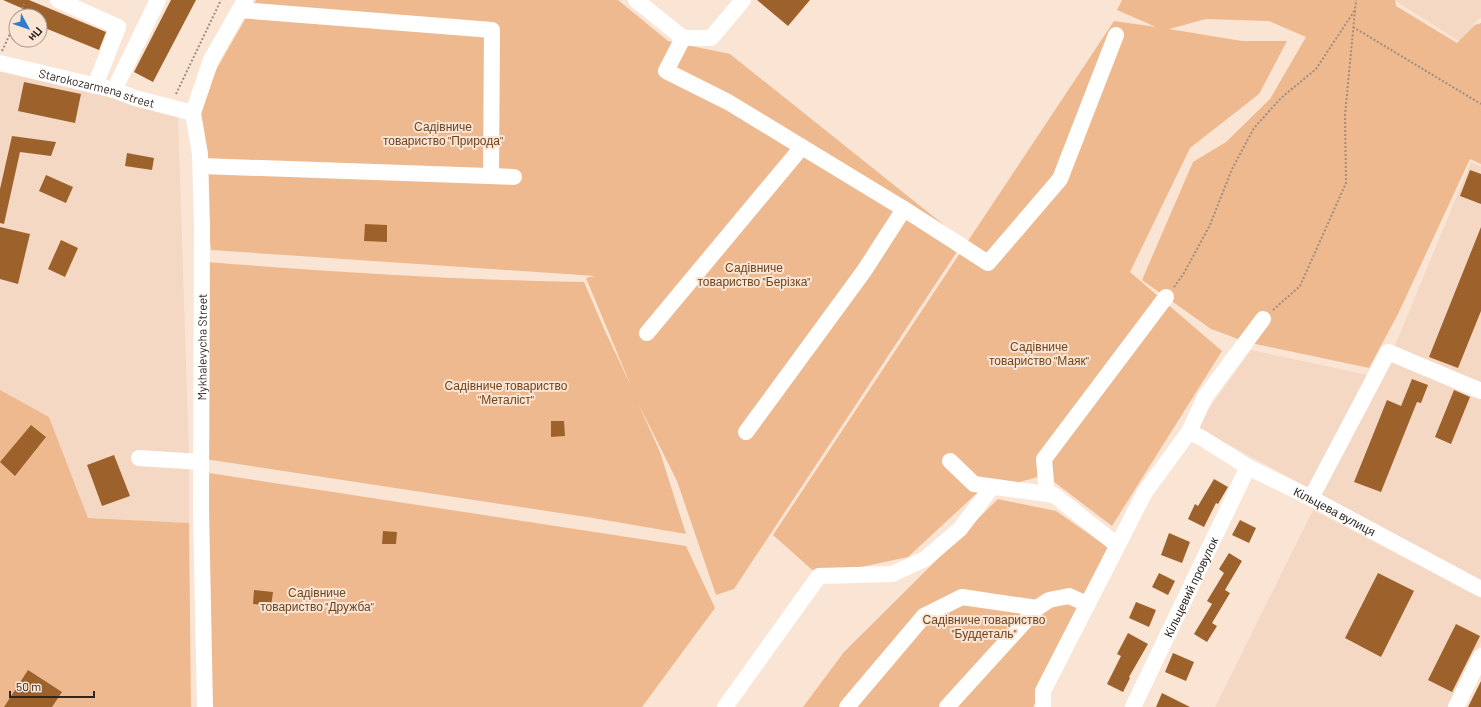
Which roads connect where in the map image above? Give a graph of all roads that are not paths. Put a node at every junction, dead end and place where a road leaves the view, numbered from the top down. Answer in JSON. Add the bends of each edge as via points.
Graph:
{"nodes":[{"id":1,"x":58,"y":0,"type":"edge"},
{"id":2,"x":158,"y":0,"type":"edge"},
{"id":3,"x":636,"y":0,"type":"edge"},
{"id":4,"x":743,"y":0,"type":"edge"},
{"id":5,"x":243,"y":5,"type":"edge"},
{"id":6,"x":1116,"y":35,"type":"dead end"},
{"id":7,"x":683,"y":38,"type":"junction"},
{"id":8,"x":0,"y":63,"type":"edge"},
{"id":9,"x":95,"y":86,"type":"junction"},
{"id":10,"x":114,"y":90,"type":"junction"},
{"id":11,"x":193,"y":113,"type":"junction"},
{"id":12,"x":802,"y":147,"type":"junction"},
{"id":13,"x":201,"y":166,"type":"junction"},
{"id":14,"x":491,"y":176,"type":"junction"},
{"id":15,"x":514,"y":177,"type":"dead end"},
{"id":16,"x":904,"y":209,"type":"junction"},
{"id":17,"x":1166,"y":297,"type":"road end"},
{"id":18,"x":1263,"y":319,"type":"road end"},
{"id":19,"x":647,"y":333,"type":"dead end"},
{"id":20,"x":1481,"y":391,"type":"edge"},
{"id":21,"x":746,"y":432,"type":"dead end"},
{"id":22,"x":1189,"y":432,"type":"junction"},
{"id":23,"x":139,"y":458,"type":"dead end"},
{"id":24,"x":950,"y":461,"type":"dead end"},
{"id":25,"x":201,"y":462,"type":"junction"},
{"id":26,"x":1248,"y":467,"type":"junction"},
{"id":27,"x":992,"y":487,"type":"junction"},
{"id":28,"x":1047,"y":494,"type":"junction"},
{"id":29,"x":1311,"y":498,"type":"junction"},
{"id":30,"x":1117,"y":545,"type":"junction"},
{"id":31,"x":1481,"y":589,"type":"edge"},
{"id":32,"x":1087,"y":604,"type":"junction"},
{"id":33,"x":1037,"y":608,"type":"junction"},
{"id":34,"x":1481,"y":656,"type":"edge"},
{"id":35,"x":205,"y":707,"type":"edge"},
{"id":36,"x":725,"y":707,"type":"edge"},
{"id":37,"x":847,"y":707,"type":"edge"},
{"id":38,"x":947,"y":707,"type":"edge"},
{"id":39,"x":1043,"y":707,"type":"edge"},
{"id":40,"x":1133,"y":707,"type":"edge"},
{"id":41,"x":1456,"y":707,"type":"edge"}],
"edges":[{"from":1,"to":9,"type":"street","via":[[118,27]]},
{"from":2,"to":10,"type":"street"},
{"from":3,"to":7,"type":"street"},
{"from":4,"to":7,"type":"street","via":[[711,38]]},
{"from":5,"to":11,"type":"street","name":"Mykhalevycha Street","via":[[211,60]]},
{"from":5,"to":14,"type":"street","via":[[492,30]]},
{"from":6,"to":16,"type":"street","via":[[1060,180],[988,263]]},
{"from":7,"to":12,"type":"street","via":[[666,71],[728,102]]},
{"from":8,"to":9,"type":"street","name":"Starokozarmena street"},
{"from":9,"to":10,"type":"street","name":"Starokozarmena street"},
{"from":10,"to":11,"type":"street","name":"Starokozarmena street"},
{"from":11,"to":13,"type":"street","name":"Mykhalevycha Street"},
{"from":12,"to":16,"type":"street"},
{"from":12,"to":19,"type":"street"},
{"from":13,"to":14,"type":"street"},
{"from":13,"to":25,"type":"street","name":"Mykhalevycha Street"},
{"from":14,"to":15,"type":"street"},
{"from":16,"to":21,"type":"street","via":[[864,271]]},
{"from":17,"to":28,"type":"street","via":[[1044,459]]},
{"from":18,"to":22,"type":"street","via":[[1204,397]]},
{"from":20,"to":29,"type":"street","via":[[1388,352]]},
{"from":22,"to":26,"type":"street","name":"Кільцева вулиця"},
{"from":22,"to":30,"type":"street","via":[[1145,492]]},
{"from":23,"to":25,"type":"street"},
{"from":24,"to":27,"type":"street","via":[[974,484]]},
{"from":25,"to":35,"type":"street","name":"Mykhalevycha Street"},
{"from":26,"to":29,"type":"street","name":"Кільцева вулиця"},
{"from":26,"to":40,"type":"street","name":"Кільцевий провулок"},
{"from":27,"to":28,"type":"street"},
{"from":27,"to":36,"type":"street","via":[[960,529],[926,559],[892,574],[819,576]]},
{"from":28,"to":30,"type":"street","via":[[1054,495]]},
{"from":29,"to":31,"type":"street","name":"Кільцева вулиця"},
{"from":30,"to":32,"type":"street"},
{"from":32,"to":33,"type":"street","via":[[1068,596],[1049,600]]},
{"from":32,"to":39,"type":"street","via":[[1043,690]]},
{"from":33,"to":37,"type":"street","via":[[962,598],[924,616]]},
{"from":33,"to":38,"type":"street"},
{"from":34,"to":41,"type":"street"}]}
